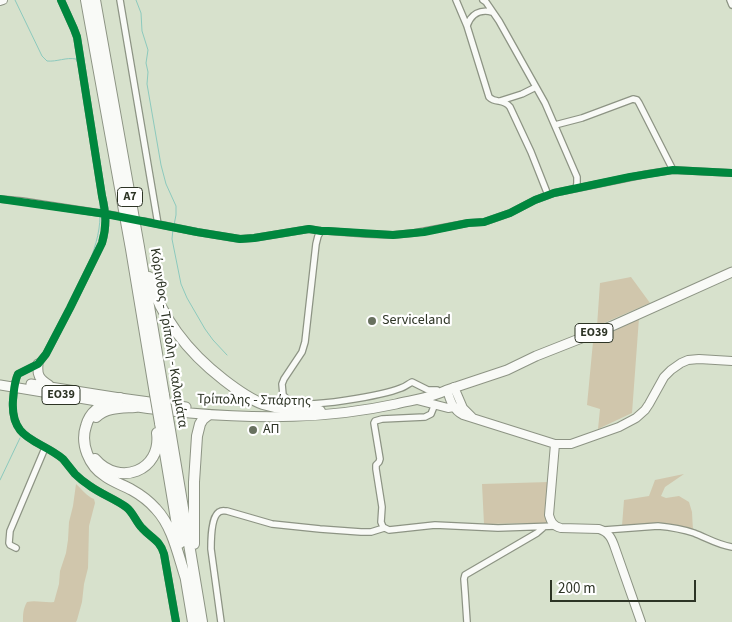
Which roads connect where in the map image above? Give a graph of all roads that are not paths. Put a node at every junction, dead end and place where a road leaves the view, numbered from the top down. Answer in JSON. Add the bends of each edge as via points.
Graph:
{"nodes":[{"id":1,"x":61,"y":0,"type":"edge"},
{"id":2,"x":86,"y":0,"type":"edge"},
{"id":3,"x":95,"y":0,"type":"edge"},
{"id":4,"x":120,"y":0,"type":"edge"},
{"id":5,"x":456,"y":0,"type":"edge"},
{"id":6,"x":483,"y":0,"type":"edge"},
{"id":7,"x":730,"y":0,"type":"edge"},
{"id":8,"x":732,"y":5,"type":"edge"},
{"id":9,"x":492,"y":12,"type":"junction"},
{"id":10,"x":467,"y":26,"type":"junction"},
{"id":11,"x":536,"y":87,"type":"junction"},
{"id":12,"x":500,"y":101,"type":"junction"},
{"id":13,"x":555,"y":125,"type":"junction"},
{"id":14,"x":673,"y":170,"type":"junction"},
{"id":15,"x":732,"y":173,"type":"edge"},
{"id":16,"x":576,"y":188,"type":"junction"},
{"id":17,"x":548,"y":195,"type":"junction"},
{"id":18,"x":0,"y":199,"type":"edge"},
{"id":19,"x":104,"y":214,"type":"junction"},
{"id":20,"x":119,"y":216,"type":"dead end"},
{"id":21,"x":143,"y":221,"type":"dead end"},
{"id":22,"x":158,"y":224,"type":"junction"},
{"id":23,"x":321,"y":231,"type":"junction"},
{"id":24,"x":139,"y":247,"type":"junction"},
{"id":25,"x":732,"y":272,"type":"edge"},
{"id":26,"x":732,"y":361,"type":"edge"},
{"id":27,"x":38,"y":364,"type":"junction"},
{"id":28,"x":0,"y":380,"type":"edge"},
{"id":29,"x":0,"y":385,"type":"edge"},
{"id":30,"x":15,"y":385,"type":"junction"},
{"id":31,"x":418,"y":385,"type":"junction"},
{"id":32,"x":53,"y":387,"type":"junction"},
{"id":33,"x":446,"y":389,"type":"junction"},
{"id":34,"x":159,"y":395,"type":"junction"},
{"id":35,"x":120,"y":398,"type":"junction"},
{"id":36,"x":416,"y":398,"type":"junction"},
{"id":37,"x":458,"y":399,"type":"junction"},
{"id":38,"x":107,"y":402,"type":"junction"},
{"id":39,"x":435,"y":404,"type":"junction"},
{"id":40,"x":135,"y":407,"type":"junction"},
{"id":41,"x":454,"y":408,"type":"junction"},
{"id":42,"x":320,"y":411,"type":"junction"},
{"id":43,"x":208,"y":415,"type":"junction"},
{"id":44,"x":474,"y":418,"type":"junction"},
{"id":45,"x":161,"y":423,"type":"junction"},
{"id":46,"x":554,"y":444,"type":"junction"},
{"id":47,"x":46,"y":448,"type":"junction"},
{"id":48,"x":545,"y":526,"type":"junction"},
{"id":49,"x":556,"y":526,"type":"junction"},
{"id":50,"x":384,"y":528,"type":"junction"},
{"id":51,"x":604,"y":530,"type":"junction"},
{"id":52,"x":732,"y":547,"type":"edge"},
{"id":53,"x":16,"y":548,"type":"dead end"},
{"id":54,"x":186,"y":579,"type":"junction"},
{"id":55,"x":198,"y":597,"type":"junction"},
{"id":56,"x":176,"y":622,"type":"edge"},
{"id":57,"x":193,"y":622,"type":"edge"},
{"id":58,"x":202,"y":622,"type":"edge"},
{"id":59,"x":221,"y":622,"type":"edge"},
{"id":60,"x":467,"y":622,"type":"edge"},
{"id":61,"x":642,"y":622,"type":"edge"}],
"edges":[{"from":1,"to":19,"type":"street","via":[[77,37]]},
{"from":2,"to":34,"type":"highway","name":"Κόρινθος - Τρίπολη - Καλαμάτα","number":"Α7"},
{"from":3,"to":24,"type":"highway","name":"Κόρινθος - Τρίπολη - Καλαμάτα","number":"Α7"},
{"from":4,"to":22,"type":"street"},
{"from":5,"to":10,"type":"street"},
{"from":6,"to":9,"type":"street"},
{"from":7,"to":8,"type":"street"},
{"from":9,"to":10,"type":"street","via":[[476,13]]},
{"from":9,"to":11,"type":"street"},
{"from":10,"to":12,"type":"street","via":[[488,97]]},
{"from":11,"to":12,"type":"street"},
{"from":11,"to":13,"type":"street"},
{"from":12,"to":17,"type":"street","via":[[508,104],[514,114]]},
{"from":13,"to":14,"type":"street","via":[[637,100]]},
{"from":13,"to":16,"type":"street","via":[[577,177]]},
{"from":14,"to":15,"type":"street"},
{"from":14,"to":16,"type":"street"},
{"from":16,"to":17,"type":"street"},
{"from":17,"to":23,"type":"street","via":[[498,218],[424,232],[393,235]]},
{"from":18,"to":19,"type":"street"},
{"from":19,"to":20,"type":"street"},
{"from":19,"to":27,"type":"street","via":[[102,243],[58,332]]},
{"from":21,"to":22,"type":"street"},
{"from":22,"to":23,"type":"street","via":[[245,239],[309,228]]},
{"from":23,"to":31,"type":"street","via":[[316,244],[305,342],[284,379],[283,395],[292,402],[318,404],[391,391],[412,382]]},
{"from":24,"to":34,"type":"highway","name":"Κόρινθος - Τρίπολη - Καλαμάτα","number":"Α7"},
{"from":24,"to":42,"type":"highway","via":[[161,308],[180,338],[202,362],[254,401],[283,409]]},
{"from":25,"to":33,"type":"main road","name":"Τρίπολης - Σπάρτης","number":"ΕΟ39","via":[[507,370]]},
{"from":26,"to":46,"type":"main road","via":[[699,359],[681,363],[664,377],[650,404],[636,418],[578,443]]},
{"from":27,"to":30,"type":"street","via":[[18,374]]},
{"from":27,"to":32,"type":"main road","via":[[38,377]]},
{"from":28,"to":30,"type":"main road","name":"Τρίπολης - Σπάρτης","number":"ΕΟ39"},
{"from":29,"to":30,"type":"main road","name":"Τρίπολης - Σπάρτης","number":"ΕΟ39"},
{"from":30,"to":32,"type":"main road","name":"Τρίπολης - Σπάρτης","number":"ΕΟ39"},
{"from":30,"to":38,"type":"main road","name":"Τρίπολης - Σπάρτης","number":"ΕΟ39"},
{"from":30,"to":47,"type":"street","via":[[13,411],[16,424],[29,439]]},
{"from":31,"to":33,"type":"street","via":[[428,390]]},
{"from":31,"to":36,"type":"street"},
{"from":32,"to":35,"type":"main road","name":"Τρίπολης - Σπάρτης","number":"ΕΟ39"},
{"from":33,"to":36,"type":"main road","name":"Τρίπολης - Σπάρτης","number":"ΕΟ39","via":[[439,394]]},
{"from":33,"to":37,"type":"main road"},
{"from":33,"to":41,"type":"main road"},
{"from":34,"to":45,"type":"highway","name":"Κόρινθος - Τρίπολη - Καλαμάτα","number":"Α7","bridge":true},
{"from":34,"to":45,"type":"highway","name":"Κόρινθος - Τρίπολη - Καλαμάτα","number":"Α7","bridge":true,"via":[[157,408]]},
{"from":35,"to":38,"type":"highway"},
{"from":35,"to":42,"type":"main road","name":"Τρίπολης - Σπάρτης","number":"ΕΟ39","via":[[234,411]]},
{"from":36,"to":39,"type":"main road"},
{"from":36,"to":42,"type":"main road","name":"Τρίπολης - Σπάρτης","number":"ΕΟ39"},
{"from":36,"to":43,"type":"main road","name":"Τρίπολης - Σπάρτης","number":"ΕΟ39","via":[[378,408],[316,416]]},
{"from":37,"to":41,"type":"main road"},
{"from":37,"to":44,"type":"main road"},
{"from":38,"to":40,"type":"main road","name":"Τρίπολης - Σπάρτης","number":"ΕΟ39"},
{"from":38,"to":54,"type":"highway","via":[[86,424],[87,455],[100,473],[133,490],[157,509],[171,533]]},
{"from":39,"to":41,"type":"main road"},
{"from":39,"to":50,"type":"street","via":[[432,414],[425,418],[382,418],[374,423],[380,459],[376,469]]},
{"from":40,"to":43,"type":"main road","name":"Τρίπολης - Σπάρτης","number":"ΕΟ39"},
{"from":40,"to":45,"type":"highway","via":[[105,411],[92,423],[89,441],[102,466],[126,474],[148,464],[157,446]]},
{"from":41,"to":44,"type":"main road"},
{"from":43,"to":55,"type":"highway","via":[[200,424],[195,455]]},
{"from":44,"to":46,"type":"main road"},
{"from":45,"to":54,"type":"highway","name":"Κόρινθος - Τρίπολη - Καλαμάτα","number":"Α7"},
{"from":45,"to":55,"type":"highway","name":"Κόρινθος - Τρίπολη - Καλαμάτα","number":"Α7"},
{"from":46,"to":49,"type":"main road","via":[[550,514],[551,522]]},
{"from":47,"to":53,"type":"street","via":[[10,531],[9,543]]},
{"from":47,"to":56,"type":"street","via":[[90,487],[128,509],[159,543],[164,554]]},
{"from":48,"to":49,"type":"street"},
{"from":48,"to":50,"type":"street"},
{"from":48,"to":60,"type":"street","via":[[465,575]]},
{"from":49,"to":51,"type":"main road"},
{"from":50,"to":59,"type":"street","via":[[361,532],[272,524],[221,511],[215,518],[211,540]]},
{"from":51,"to":52,"type":"street","via":[[666,527]]},
{"from":51,"to":61,"type":"main road","via":[[611,538]]},
{"from":54,"to":57,"type":"highway","name":"Κόρινθος - Τρίπολη - Καλαμάτα","number":"Α7"},
{"from":55,"to":58,"type":"highway","name":"Κόρινθος - Τρίπολη - Καλαμάτα","number":"Α7"}]}
